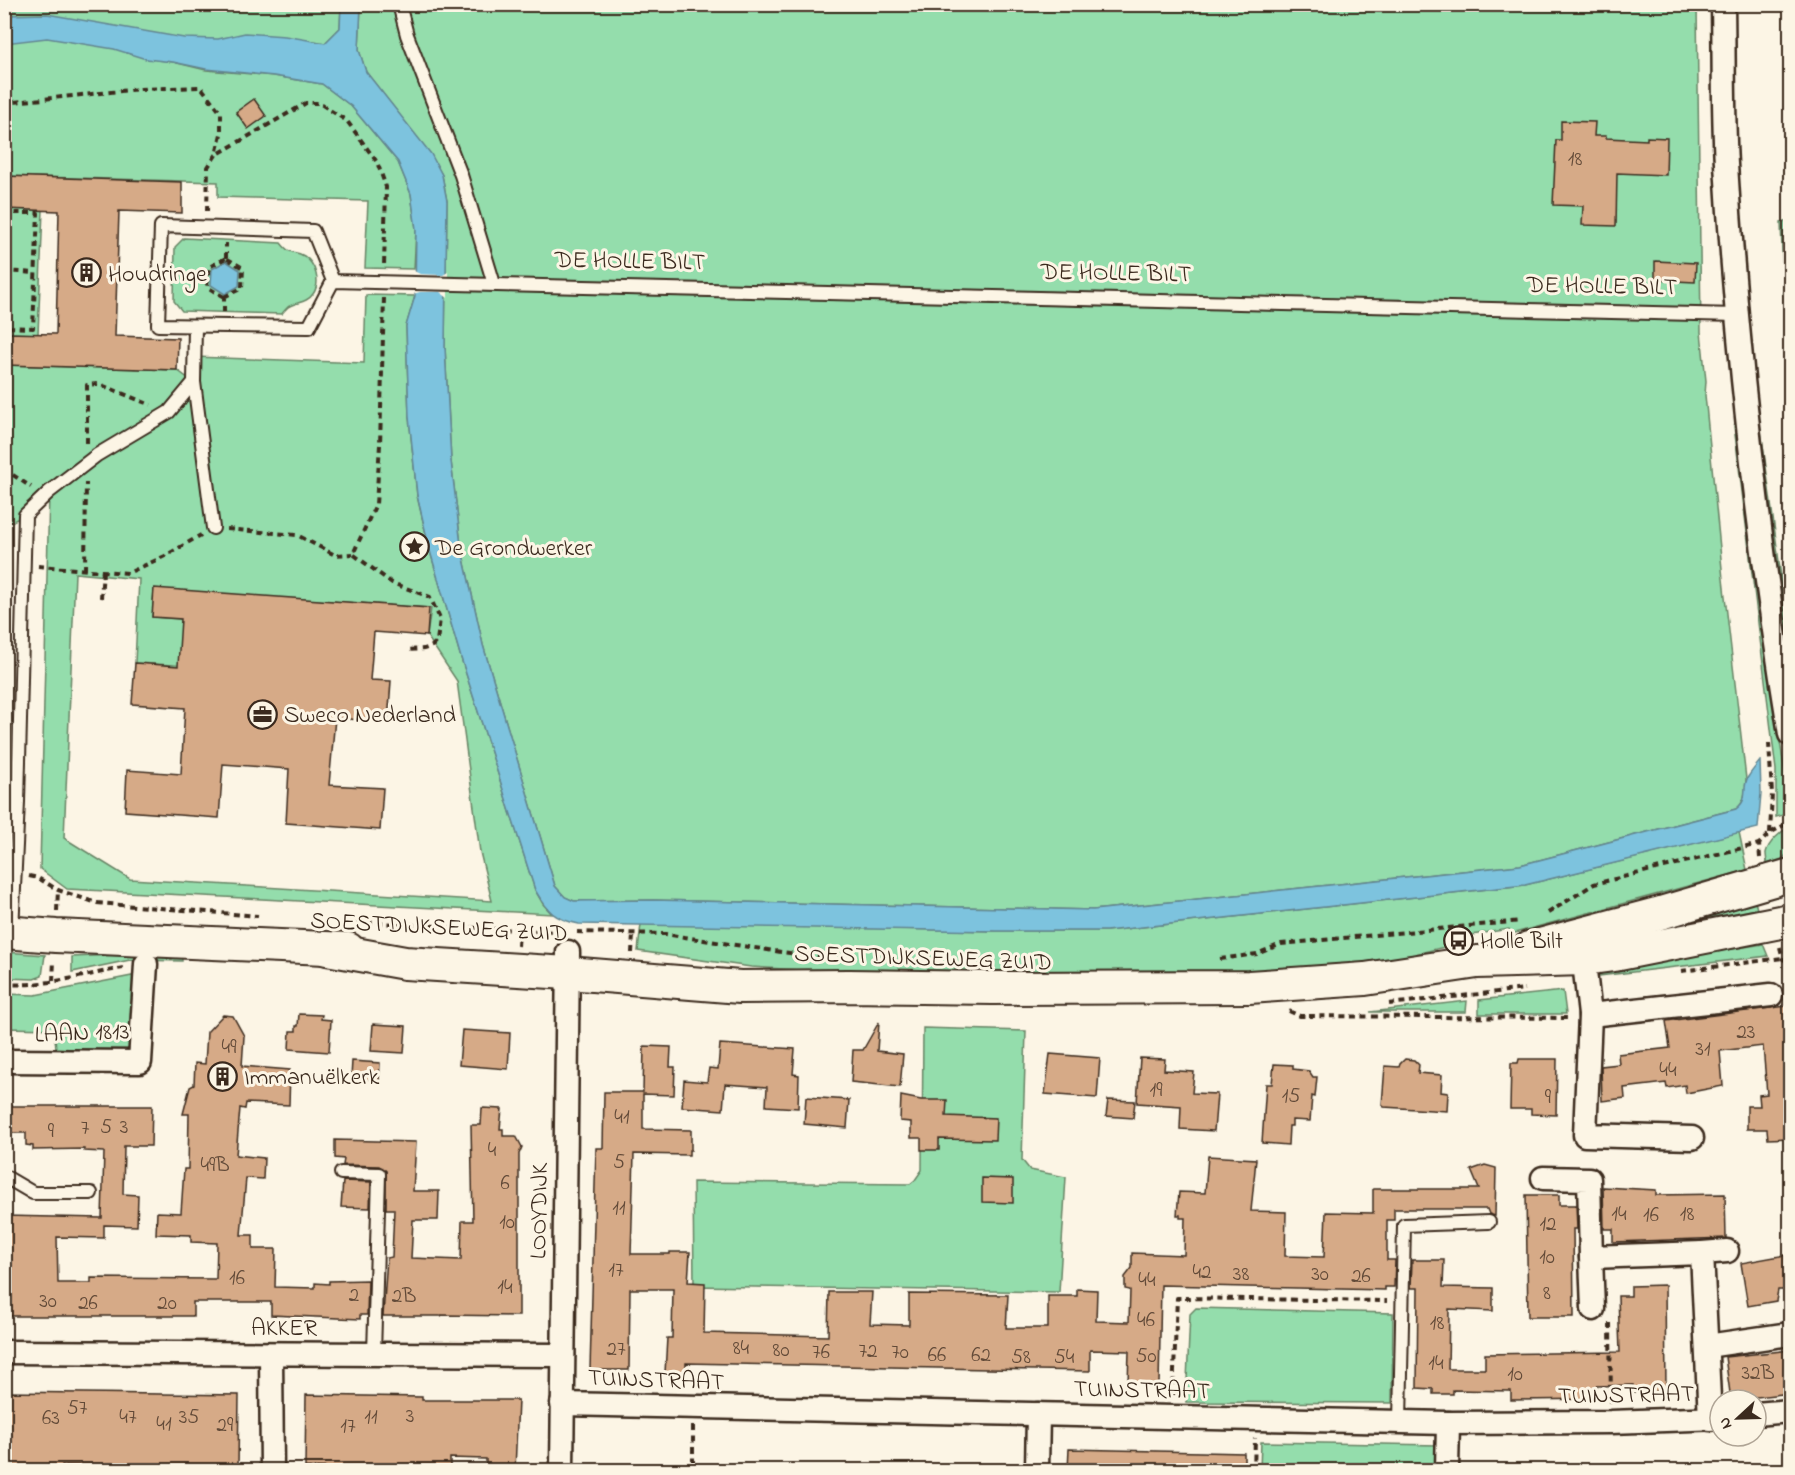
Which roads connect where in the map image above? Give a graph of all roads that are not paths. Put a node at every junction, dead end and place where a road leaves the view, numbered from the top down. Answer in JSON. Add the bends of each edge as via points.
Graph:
{"nodes":[{"id":1,"x":399,"y":4,"type":"edge"},
{"id":2,"x":1723,"y":4,"type":"edge"},
{"id":3,"x":333,"y":281,"type":"junction"},
{"id":4,"x":494,"y":284,"type":"junction"},
{"id":5,"x":1737,"y":315,"type":"junction"},
{"id":6,"x":195,"y":326,"type":"junction"},
{"id":7,"x":194,"y":382,"type":"junction"},
{"id":8,"x":213,"y":528,"type":"road end"},
{"id":9,"x":1791,"y":734,"type":"edge"},
{"id":10,"x":1791,"y":875,"type":"edge"},
{"id":11,"x":1791,"y":920,"type":"edge"},
{"id":12,"x":8,"y":932,"type":"edge"},
{"id":13,"x":569,"y":947,"type":"junction"},
{"id":14,"x":1582,"y":947,"type":"junction"},
{"id":15,"x":146,"y":964,"type":"road end"},
{"id":16,"x":1771,"y":995,"type":"dead end"},
{"id":17,"x":1590,"y":1015,"type":"junction"},
{"id":18,"x":4,"y":1061,"type":"edge"},
{"id":19,"x":1692,"y":1138,"type":"dead end"},
{"id":20,"x":341,"y":1173,"type":"dead end"},
{"id":21,"x":4,"y":1176,"type":"edge"},
{"id":22,"x":1543,"y":1178,"type":"dead end"},
{"id":23,"x":92,"y":1193,"type":"dead end"},
{"id":24,"x":1489,"y":1222,"type":"dead end"},
{"id":25,"x":1726,"y":1251,"type":"dead end"},
{"id":26,"x":1702,"y":1253,"type":"junction"},
{"id":27,"x":1591,"y":1257,"type":"junction"},
{"id":28,"x":1593,"y":1309,"type":"road end"},
{"id":29,"x":1791,"y":1334,"type":"edge"},
{"id":30,"x":1707,"y":1346,"type":"junction"},
{"id":31,"x":4,"y":1352,"type":"edge"},
{"id":32,"x":271,"y":1354,"type":"junction"},
{"id":33,"x":374,"y":1354,"type":"junction"},
{"id":34,"x":563,"y":1355,"type":"junction"},
{"id":35,"x":1712,"y":1388,"type":"edge"},
{"id":36,"x":562,"y":1404,"type":"junction"},
{"id":37,"x":1791,"y":1411,"type":"edge"},
{"id":38,"x":1768,"y":1413,"type":"edge"},
{"id":39,"x":1038,"y":1414,"type":"junction"},
{"id":40,"x":1708,"y":1418,"type":"edge"},
{"id":41,"x":1400,"y":1422,"type":"junction"},
{"id":42,"x":1448,"y":1423,"type":"junction"},
{"id":43,"x":272,"y":1470,"type":"edge"},
{"id":44,"x":561,"y":1470,"type":"edge"},
{"id":45,"x":1037,"y":1470,"type":"edge"},
{"id":46,"x":1447,"y":1470,"type":"edge"}],
"edges":[{"from":1,"to":4,"type":"lane","via":[[410,45],[461,175]]},
{"from":2,"to":5,"type":"street","via":[[1726,161]]},
{"from":3,"to":4,"type":"lane","name":"DE HOLLE BILT"},
{"from":3,"to":6,"type":"lane","via":[[309,327]]},
{"from":3,"to":6,"type":"lane","via":[[313,231],[161,226],[158,325]]},
{"from":4,"to":5,"type":"lane","name":"DE HOLLE BILT"},
{"from":5,"to":9,"type":"street","via":[[1770,607]]},
{"from":6,"to":7,"type":"lane"},
{"from":7,"to":8,"type":"lane"},
{"from":7,"to":12,"type":"lane","via":[[169,412],[97,455],[25,515],[15,873]]},
{"from":10,"to":14,"type":"main road","name":"SOESTDIJKSEWEG ZUID","via":[[1657,914]]},
{"from":11,"to":14,"type":"main road","name":"SOESTDIJKSEWEG ZUID","via":[[1614,955]]},
{"from":12,"to":13,"type":"main road","name":"SOESTDIJKSEWEG ZUID","via":[[327,950]]},
{"from":13,"to":14,"type":"main road","name":"SOESTDIJKSEWEG ZUID","via":[[735,973],[845,972],[993,988],[1249,987],[1365,979]]},
{"from":13,"to":34,"type":"street","name":"LOOYDIJK"},
{"from":14,"to":17,"type":"street"},
{"from":15,"to":18,"type":"street","name":"LAAN 1813","via":[[140,1062]]},
{"from":16,"to":17,"type":"street"},
{"from":17,"to":19,"type":"street","via":[[1585,1135]]},
{"from":20,"to":33,"type":"lane","via":[[379,1174]]},
{"from":21,"to":23,"type":"lane","via":[[33,1193]]},
{"from":22,"to":27,"type":"street","via":[[1589,1179]]},
{"from":24,"to":41,"type":"lane","via":[[1404,1225]]},
{"from":25,"to":26,"type":"street"},
{"from":26,"to":27,"type":"street"},
{"from":26,"to":30,"type":"street"},
{"from":27,"to":28,"type":"street"},
{"from":29,"to":30,"type":"street"},
{"from":30,"to":35,"type":"street"},
{"from":31,"to":32,"type":"street","name":"AKKER"},
{"from":32,"to":33,"type":"street","name":"AKKER"},
{"from":32,"to":43,"type":"street"},
{"from":33,"to":34,"type":"street","name":"AKKER"},
{"from":34,"to":36,"type":"street","name":"LOOYDIJK"},
{"from":36,"to":39,"type":"street","name":"TUINSTRAAT"},
{"from":36,"to":44,"type":"street","name":"LOOYDIJK"},
{"from":37,"to":38,"type":"street"},
{"from":39,"to":41,"type":"street","name":"TUINSTRAAT"},
{"from":39,"to":45,"type":"street"},
{"from":40,"to":42,"type":"street","name":"TUINSTRAAT"},
{"from":41,"to":42,"type":"street","name":"TUINSTRAAT"},
{"from":42,"to":46,"type":"street"}]}
